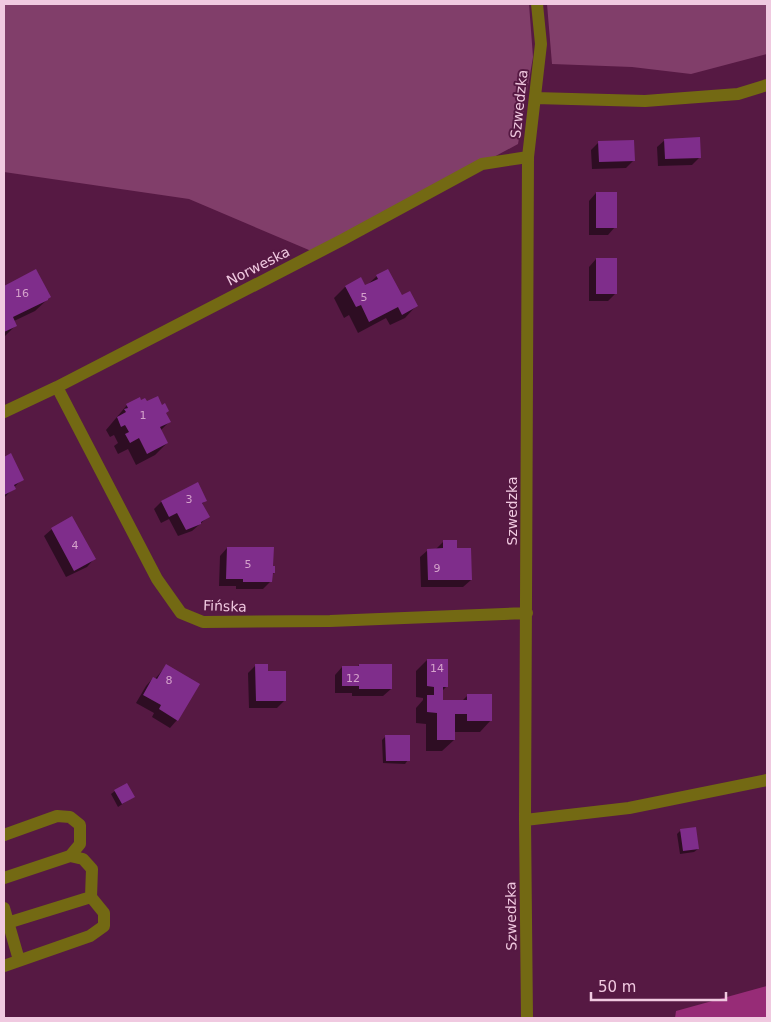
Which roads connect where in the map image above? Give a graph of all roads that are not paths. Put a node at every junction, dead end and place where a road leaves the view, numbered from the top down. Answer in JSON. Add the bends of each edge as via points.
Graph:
{"nodes":[{"id":1,"x":537,"y":4,"type":"edge"},
{"id":2,"x":767,"y":85,"type":"edge"},
{"id":3,"x":535,"y":98,"type":"junction"},
{"id":4,"x":528,"y":157,"type":"junction"},
{"id":5,"x":57,"y":387,"type":"junction"},
{"id":6,"x":4,"y":412,"type":"edge"},
{"id":7,"x":527,"y":614,"type":"junction"},
{"id":8,"x":767,"y":780,"type":"edge"},
{"id":9,"x":525,"y":820,"type":"junction"},
{"id":10,"x":4,"y":835,"type":"edge"},
{"id":11,"x":70,"y":856,"type":"junction"},
{"id":12,"x":4,"y":878,"type":"edge"},
{"id":13,"x":91,"y":897,"type":"junction"},
{"id":14,"x":4,"y":908,"type":"edge"},
{"id":15,"x":6,"y":923,"type":"edge"},
{"id":16,"x":20,"y":960,"type":"junction"},
{"id":17,"x":4,"y":966,"type":"edge"},
{"id":18,"x":527,"y":1018,"type":"edge"}],
"edges":[{"from":1,"to":3,"type":"street","name":"Szwedzka","via":[[541,44]]},
{"from":2,"to":3,"type":"street","via":[[738,94],[645,100]]},
{"from":3,"to":4,"type":"street","name":"Szwedzka"},
{"from":4,"to":5,"type":"street","name":"Norweska","via":[[482,164]]},
{"from":4,"to":7,"type":"street","name":"Szwedzka"},
{"from":5,"to":6,"type":"street","name":"Norweska"},
{"from":5,"to":7,"type":"street","name":"Fińska","via":[[158,579],[181,613],[203,622]]},
{"from":7,"to":9,"type":"street","name":"Szwedzka"},
{"from":8,"to":9,"type":"street","via":[[629,808]]},
{"from":9,"to":18,"type":"street","name":"Szwedzka"},
{"from":10,"to":11,"type":"street","via":[[57,816],[70,817],[80,825],[80,844]]},
{"from":11,"to":12,"type":"street"},
{"from":11,"to":13,"type":"street","via":[[83,859],[92,869]]},
{"from":13,"to":15,"type":"street"},
{"from":13,"to":16,"type":"street","via":[[104,913],[104,926],[90,936]]},
{"from":14,"to":15,"type":"street"},
{"from":15,"to":16,"type":"street"},
{"from":16,"to":17,"type":"street"}]}
